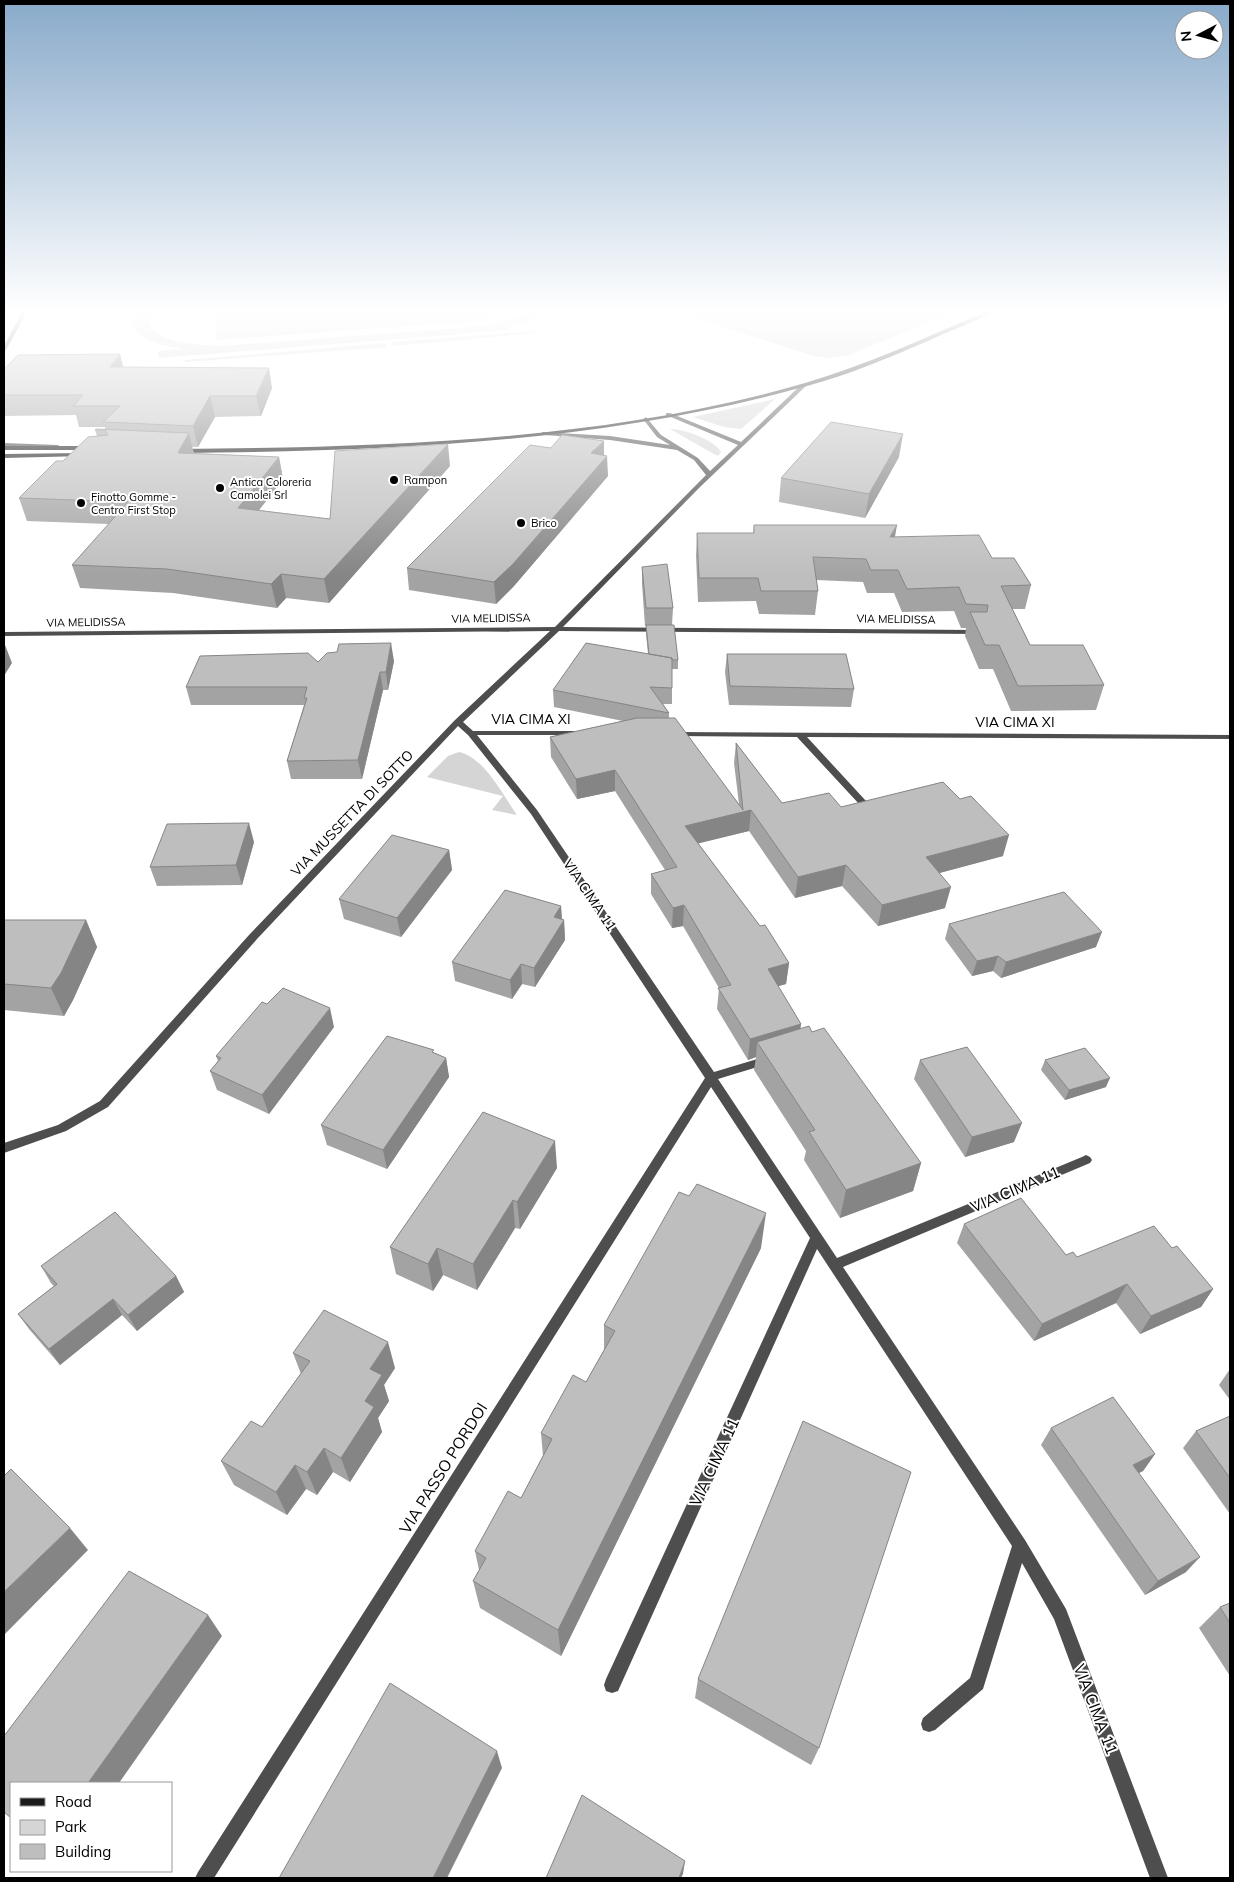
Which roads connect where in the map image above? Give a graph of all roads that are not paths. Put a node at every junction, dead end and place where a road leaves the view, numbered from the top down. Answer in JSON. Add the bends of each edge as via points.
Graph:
{"nodes":[{"id":1,"x":734,"y":400,"type":"edge"},
{"id":2,"x":788,"y":400,"type":"edge"},
{"id":3,"x":668,"y":414,"type":"junction"},
{"id":4,"x":646,"y":418,"type":"junction"},
{"id":5,"x":543,"y":433,"type":"junction"},
{"id":6,"x":741,"y":444,"type":"junction"},
{"id":7,"x":4,"y":446,"type":"edge"},
{"id":8,"x":96,"y":448,"type":"edge"},
{"id":9,"x":676,"y":448,"type":"junction"},
{"id":10,"x":173,"y":451,"type":"edge"},
{"id":11,"x":88,"y":455,"type":"edge"},
{"id":12,"x":4,"y":456,"type":"edge"},
{"id":13,"x":710,"y":475,"type":"junction"},
{"id":14,"x":558,"y":629,"type":"junction"},
{"id":15,"x":978,"y":632,"type":"edge"},
{"id":16,"x":4,"y":634,"type":"edge"},
{"id":17,"x":458,"y":722,"type":"junction"},
{"id":18,"x":471,"y":732,"type":"junction"},
{"id":19,"x":591,"y":733,"type":"edge"},
{"id":20,"x":660,"y":734,"type":"edge"},
{"id":21,"x":800,"y":735,"type":"junction"},
{"id":22,"x":1230,"y":737,"type":"edge"},
{"id":23,"x":863,"y":803,"type":"edge"},
{"id":24,"x":776,"y":1058,"type":"edge"},
{"id":25,"x":712,"y":1078,"type":"junction"},
{"id":26,"x":4,"y":1148,"type":"edge"},
{"id":27,"x":1086,"y":1160,"type":"dead end"},
{"id":28,"x":816,"y":1238,"type":"junction"},
{"id":29,"x":834,"y":1265,"type":"junction"},
{"id":30,"x":1020,"y":1545,"type":"junction"},
{"id":31,"x":612,"y":1685,"type":"dead end"},
{"id":32,"x":929,"y":1724,"type":"dead end"},
{"id":33,"x":204,"y":1878,"type":"edge"},
{"id":34,"x":1159,"y":1878,"type":"edge"}],
"edges":[{"from":1,"to":3,"type":"main road"},
{"from":2,"to":6,"type":"street","name":"VIA MUSSETTA DI SOTTO"},
{"from":3,"to":4,"type":"main road"},
{"from":3,"to":6,"type":"street"},
{"from":4,"to":5,"type":"main road"},
{"from":4,"to":9,"type":"street","via":[[659,436]]},
{"from":5,"to":9,"type":"street","via":[[612,437]]},
{"from":5,"to":10,"type":"main road","via":[[394,446]]},
{"from":6,"to":13,"type":"street","name":"VIA MUSSETTA DI SOTTO"},
{"from":7,"to":8,"type":"main road"},
{"from":9,"to":13,"type":"street","via":[[696,459]]},
{"from":11,"to":12,"type":"main road"},
{"from":13,"to":14,"type":"street","name":"VIA MUSSETTA DI SOTTO"},
{"from":14,"to":15,"type":"street","name":"VIA MELIDISSA"},
{"from":14,"to":16,"type":"street","name":"VIA MELIDISSA"},
{"from":14,"to":17,"type":"street","name":"VIA MUSSETTA DI SOTTO"},
{"from":17,"to":18,"type":"street","name":"VIA CIMA 11"},
{"from":17,"to":26,"type":"street","name":"VIA MUSSETTA DI SOTTO","via":[[260,931],[104,1104],[62,1128]]},
{"from":18,"to":19,"type":"street","name":"VIA CIMA XI"},
{"from":18,"to":25,"type":"street","name":"VIA CIMA 11","via":[[534,812]]},
{"from":20,"to":21,"type":"street","name":"VIA CIMA XI"},
{"from":21,"to":22,"type":"street","name":"VIA CIMA XI"},
{"from":21,"to":23,"type":"street"},
{"from":24,"to":25,"type":"street"},
{"from":25,"to":28,"type":"street","name":"VIA CIMA 11"},
{"from":25,"to":33,"type":"street","name":"VIA PASSO PORDOI"},
{"from":27,"to":29,"type":"street","name":"VIA CIMA 11"},
{"from":28,"to":29,"type":"street","name":"VIA CIMA 11"},
{"from":28,"to":31,"type":"street","name":"VIA CIMA 11"},
{"from":29,"to":30,"type":"street","name":"VIA CIMA 11"},
{"from":30,"to":32,"type":"street","via":[[977,1683]]},
{"from":30,"to":34,"type":"street","name":"VIA CIMA 11","via":[[1060,1615]]}]}
